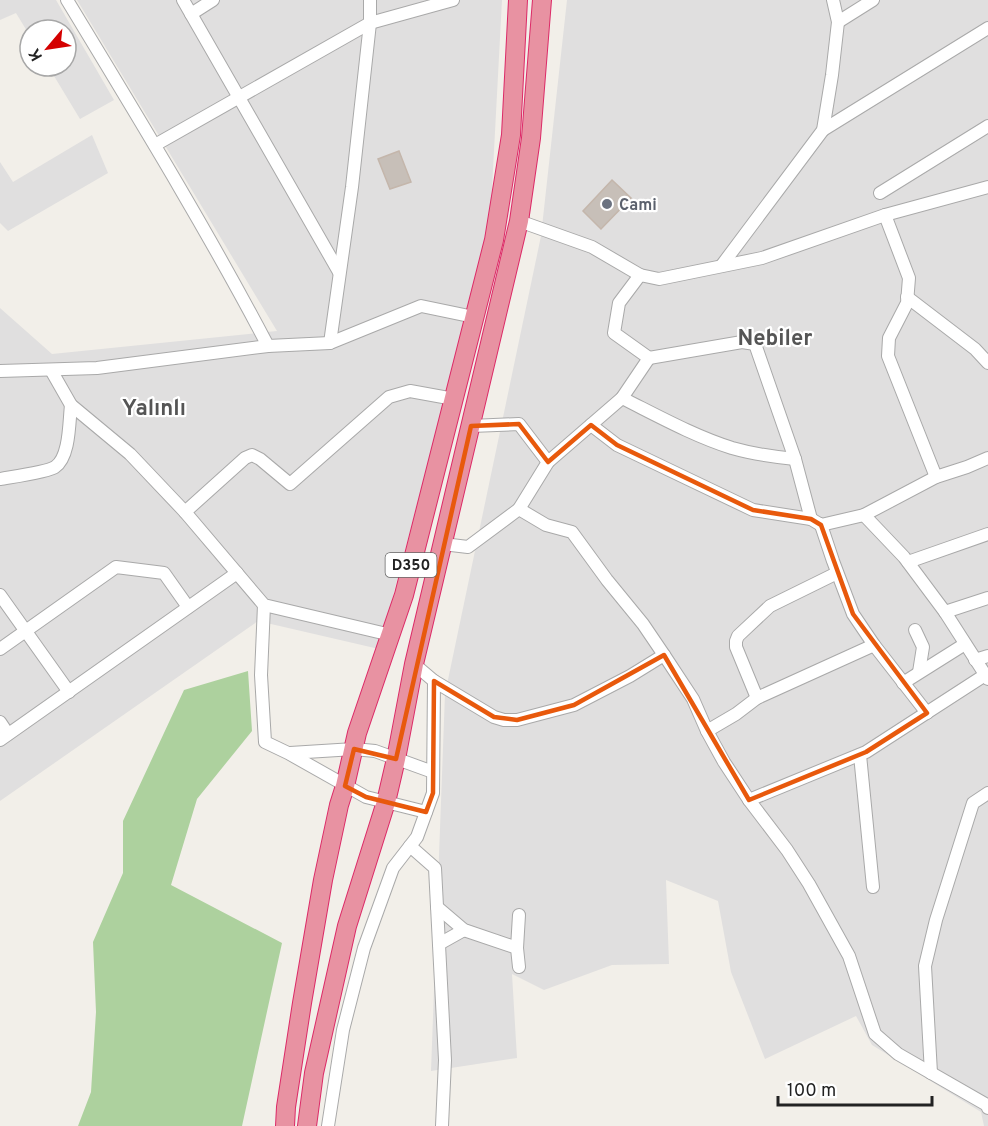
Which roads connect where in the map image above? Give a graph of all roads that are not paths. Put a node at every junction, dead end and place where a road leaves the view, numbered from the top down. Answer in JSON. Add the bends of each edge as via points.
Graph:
{"nodes":[{"id":1,"x":67,"y":0,"type":"edge"},
{"id":2,"x":183,"y":0,"type":"edge"},
{"id":3,"x":213,"y":0,"type":"edge"},
{"id":4,"x":370,"y":0,"type":"edge"},
{"id":5,"x":453,"y":0,"type":"edge"},
{"id":6,"x":518,"y":0,"type":"edge"},
{"id":7,"x":542,"y":0,"type":"edge"},
{"id":8,"x":833,"y":0,"type":"edge"},
{"id":9,"x":873,"y":0,"type":"edge"},
{"id":10,"x":191,"y":14,"type":"junction"},
{"id":11,"x":838,"y":22,"type":"junction"},
{"id":12,"x":370,"y":23,"type":"junction"},
{"id":13,"x":988,"y":28,"type":"edge"},
{"id":14,"x":239,"y":97,"type":"junction"},
{"id":15,"x":988,"y":126,"type":"edge"},
{"id":16,"x":823,"y":130,"type":"junction"},
{"id":17,"x":155,"y":145,"type":"junction"},
{"id":18,"x":988,"y":187,"type":"edge"},
{"id":19,"x":880,"y":193,"type":"dead end"},
{"id":20,"x":885,"y":215,"type":"junction"},
{"id":21,"x":519,"y":221,"type":"junction"},
{"id":22,"x":722,"y":265,"type":"junction"},
{"id":23,"x":339,"y":272,"type":"junction"},
{"id":24,"x":640,"y":275,"type":"junction"},
{"id":25,"x":907,"y":297,"type":"junction"},
{"id":26,"x":474,"y":317,"type":"junction"},
{"id":27,"x":330,"y":344,"type":"junction"},
{"id":28,"x":268,"y":346,"type":"junction"},
{"id":29,"x":649,"y":357,"type":"junction"},
{"id":30,"x":988,"y":363,"type":"edge"},
{"id":31,"x":51,"y":370,"type":"junction"},
{"id":32,"x":0,"y":371,"type":"edge"},
{"id":33,"x":622,"y":398,"type":"junction"},
{"id":34,"x":454,"y":399,"type":"junction"},
{"id":35,"x":71,"y":405,"type":"junction"},
{"id":36,"x":471,"y":426,"type":"junction"},
{"id":37,"x":591,"y":426,"type":"junction"},
{"id":38,"x":988,"y":458,"type":"edge"},
{"id":39,"x":795,"y":459,"type":"junction"},
{"id":40,"x":548,"y":462,"type":"junction"},
{"id":41,"x":936,"y":477,"type":"junction"},
{"id":42,"x":0,"y":479,"type":"edge"},
{"id":43,"x":519,"y":509,"type":"junction"},
{"id":44,"x":185,"y":512,"type":"junction"},
{"id":45,"x":864,"y":515,"type":"junction"},
{"id":46,"x":816,"y":522,"type":"junction"},
{"id":47,"x":988,"y":534,"type":"edge"},
{"id":48,"x":443,"y":544,"type":"junction"},
{"id":49,"x":908,"y":562,"type":"junction"},
{"id":50,"x":237,"y":573,"type":"junction"},
{"id":51,"x":837,"y":573,"type":"junction"},
{"id":52,"x":0,"y":595,"type":"edge"},
{"id":53,"x":988,"y":598,"type":"edge"},
{"id":54,"x":264,"y":605,"type":"junction"},
{"id":55,"x":188,"y":607,"type":"junction"},
{"id":56,"x":945,"y":612,"type":"junction"},
{"id":57,"x":915,"y":630,"type":"dead end"},
{"id":58,"x":26,"y":631,"type":"junction"},
{"id":59,"x":391,"y":635,"type":"junction"},
{"id":60,"x":965,"y":644,"type":"junction"},
{"id":61,"x":874,"y":645,"type":"junction"},
{"id":62,"x":923,"y":647,"type":"junction"},
{"id":63,"x":0,"y":649,"type":"edge"},
{"id":64,"x":947,"y":654,"type":"junction"},
{"id":65,"x":664,"y":655,"type":"junction"},
{"id":66,"x":988,"y":656,"type":"edge"},
{"id":67,"x":975,"y":660,"type":"junction"},
{"id":68,"x":414,"y":664,"type":"junction"},
{"id":69,"x":919,"y":672,"type":"junction"},
{"id":70,"x":986,"y":677,"type":"edge"},
{"id":71,"x":434,"y":681,"type":"junction"},
{"id":72,"x":903,"y":683,"type":"junction"},
{"id":73,"x":69,"y":692,"type":"junction"},
{"id":74,"x":758,"y":698,"type":"junction"},
{"id":75,"x":927,"y":713,"type":"junction"},
{"id":76,"x":0,"y":722,"type":"edge"},
{"id":77,"x":707,"y":731,"type":"junction"},
{"id":78,"x":4,"y":737,"type":"edge"},
{"id":79,"x":354,"y":749,"type":"junction"},
{"id":80,"x":288,"y":753,"type":"junction"},
{"id":81,"x":860,"y":755,"type":"junction"},
{"id":82,"x":396,"y":759,"type":"junction"},
{"id":83,"x":433,"y":772,"type":"junction"},
{"id":84,"x":345,"y":786,"type":"junction"},
{"id":85,"x":988,"y":794,"type":"edge"},
{"id":86,"x":749,"y":800,"type":"junction"},
{"id":87,"x":386,"y":802,"type":"junction"},
{"id":88,"x":426,"y":813,"type":"junction"},
{"id":89,"x":410,"y":846,"type":"junction"},
{"id":90,"x":873,"y":887,"type":"dead end"},
{"id":91,"x":437,"y":907,"type":"junction"},
{"id":92,"x":519,"y":915,"type":"dead end"},
{"id":93,"x":464,"y":930,"type":"junction"},
{"id":94,"x":439,"y":944,"type":"junction"},
{"id":95,"x":518,"y":948,"type":"junction"},
{"id":96,"x":519,"y":968,"type":"dead end"},
{"id":97,"x":931,"y":1073,"type":"junction"},
{"id":98,"x":988,"y":1105,"type":"edge"},
{"id":99,"x":285,"y":1126,"type":"edge"},
{"id":100,"x":307,"y":1126,"type":"edge"},
{"id":101,"x":328,"y":1126,"type":"edge"},
{"id":102,"x":442,"y":1126,"type":"edge"}],
"edges":[{"from":1,"to":17,"type":"street"},
{"from":2,"to":10,"type":"street"},
{"from":3,"to":10,"type":"street"},
{"from":4,"to":12,"type":"street"},
{"from":5,"to":12,"type":"street"},
{"from":6,"to":26,"type":"highway","number":"D350","via":[[511,135],[494,240]]},
{"from":7,"to":21,"type":"highway","number":"D350","via":[[531,138]]},
{"from":8,"to":11,"type":"street"},
{"from":9,"to":11,"type":"street"},
{"from":10,"to":14,"type":"street"},
{"from":11,"to":16,"type":"street"},
{"from":12,"to":14,"type":"street"},
{"from":12,"to":23,"type":"street"},
{"from":13,"to":16,"type":"street"},
{"from":14,"to":17,"type":"street"},
{"from":14,"to":23,"type":"street"},
{"from":15,"to":19,"type":"street"},
{"from":16,"to":22,"type":"street"},
{"from":17,"to":28,"type":"street"},
{"from":18,"to":20,"type":"street"},
{"from":20,"to":22,"type":"street","via":[[762,258]]},
{"from":20,"to":25,"type":"street","via":[[909,278]]},
{"from":21,"to":24,"type":"street","via":[[592,247]]},
{"from":21,"to":36,"type":"highway","number":"D350"},
{"from":22,"to":24,"type":"street","via":[[659,279]]},
{"from":23,"to":27,"type":"street"},
{"from":24,"to":29,"type":"street","via":[[619,303],[614,333]]},
{"from":25,"to":30,"type":"street"},
{"from":25,"to":41,"type":"street","via":[[890,338],[888,356]]},
{"from":26,"to":27,"type":"street","via":[[421,306]]},
{"from":26,"to":34,"type":"highway","number":"D350"},
{"from":27,"to":28,"type":"street"},
{"from":28,"to":31,"type":"street","via":[[97,368]]},
{"from":29,"to":33,"type":"street"},
{"from":29,"to":39,"type":"street","via":[[742,342],[755,344]]},
{"from":31,"to":32,"type":"street"},
{"from":31,"to":35,"type":"street"},
{"from":33,"to":37,"type":"street"},
{"from":33,"to":39,"type":"street","via":[[710,440],[751,453]]},
{"from":34,"to":44,"type":"street","via":[[410,391],[389,397],[290,484],[252,455]]},
{"from":34,"to":59,"type":"highway","number":"D350"},
{"from":35,"to":42,"type":"street","via":[[61,462],[53,469]]},
{"from":35,"to":44,"type":"street","via":[[130,454]]},
{"from":36,"to":40,"type":"street","via":[[519,424]]},
{"from":36,"to":48,"type":"highway","number":"D350"},
{"from":37,"to":40,"type":"street"},
{"from":37,"to":46,"type":"street","via":[[617,445],[753,510]]},
{"from":38,"to":41,"type":"street"},
{"from":39,"to":46,"type":"street"},
{"from":40,"to":43,"type":"street"},
{"from":41,"to":45,"type":"street"},
{"from":43,"to":48,"type":"street","via":[[468,547]]},
{"from":43,"to":65,"type":"street","via":[[546,525],[572,532]]},
{"from":44,"to":50,"type":"street"},
{"from":45,"to":46,"type":"street"},
{"from":45,"to":49,"type":"street"},
{"from":46,"to":51,"type":"street"},
{"from":47,"to":49,"type":"street"},
{"from":48,"to":68,"type":"highway","number":"D350"},
{"from":49,"to":56,"type":"street"},
{"from":50,"to":54,"type":"street"},
{"from":50,"to":55,"type":"street"},
{"from":51,"to":61,"type":"street","via":[[853,614]]},
{"from":51,"to":74,"type":"street","via":[[770,606],[738,636],[736,647]]},
{"from":52,"to":58,"type":"street"},
{"from":53,"to":56,"type":"street"},
{"from":54,"to":59,"type":"street"},
{"from":54,"to":80,"type":"street","via":[[261,675],[265,742]]},
{"from":55,"to":58,"type":"street","via":[[164,573],[116,567]]},
{"from":55,"to":73,"type":"street"},
{"from":56,"to":60,"type":"street"},
{"from":57,"to":62,"type":"street"},
{"from":58,"to":63,"type":"street"},
{"from":58,"to":73,"type":"street"},
{"from":59,"to":79,"type":"highway","number":"D350"},
{"from":60,"to":64,"type":"street"},
{"from":60,"to":67,"type":"street"},
{"from":61,"to":72,"type":"street"},
{"from":61,"to":74,"type":"street"},
{"from":62,"to":64,"type":"street"},
{"from":62,"to":69,"type":"street"},
{"from":64,"to":69,"type":"street"},
{"from":65,"to":71,"type":"street","via":[[574,705],[518,720],[494,717]]},
{"from":65,"to":77,"type":"street","via":[[693,699]]},
{"from":66,"to":67,"type":"street"},
{"from":67,"to":70,"type":"street"},
{"from":68,"to":71,"type":"street"},
{"from":68,"to":82,"type":"highway","number":"D350"},
{"from":69,"to":72,"type":"street"},
{"from":70,"to":75,"type":"street"},
{"from":71,"to":83,"type":"street"},
{"from":72,"to":75,"type":"street"},
{"from":73,"to":78,"type":"street"},
{"from":74,"to":77,"type":"street"},
{"from":75,"to":81,"type":"street"},
{"from":76,"to":78,"type":"street"},
{"from":77,"to":86,"type":"street"},
{"from":79,"to":80,"type":"street"},
{"from":79,"to":82,"type":"street"},
{"from":79,"to":84,"type":"highway","number":"D350"},
{"from":80,"to":84,"type":"street"},
{"from":81,"to":86,"type":"street"},
{"from":81,"to":90,"type":"street"},
{"from":82,"to":83,"type":"street"},
{"from":82,"to":87,"type":"highway","number":"D350"},
{"from":83,"to":88,"type":"street","via":[[433,793]]},
{"from":84,"to":87,"type":"street"},
{"from":84,"to":99,"type":"highway","number":"D350","via":[[323,880]]},
{"from":85,"to":97,"type":"street","via":[[973,803],[936,920],[926,966]]},
{"from":86,"to":97,"type":"street","via":[[787,850],[849,956],[875,1034],[898,1054]]},
{"from":87,"to":88,"type":"street"},
{"from":87,"to":100,"type":"highway","number":"D350","via":[[347,926],[314,1072]]},
{"from":88,"to":89,"type":"street"},
{"from":89,"to":91,"type":"street","via":[[435,868]]},
{"from":89,"to":101,"type":"street","via":[[393,868],[364,948],[343,1030]]},
{"from":91,"to":93,"type":"street"},
{"from":91,"to":94,"type":"street"},
{"from":92,"to":95,"type":"street"},
{"from":93,"to":94,"type":"street"},
{"from":93,"to":95,"type":"street"},
{"from":94,"to":102,"type":"street","via":[[445,1060]]},
{"from":95,"to":96,"type":"street"},
{"from":97,"to":98,"type":"street"}]}
